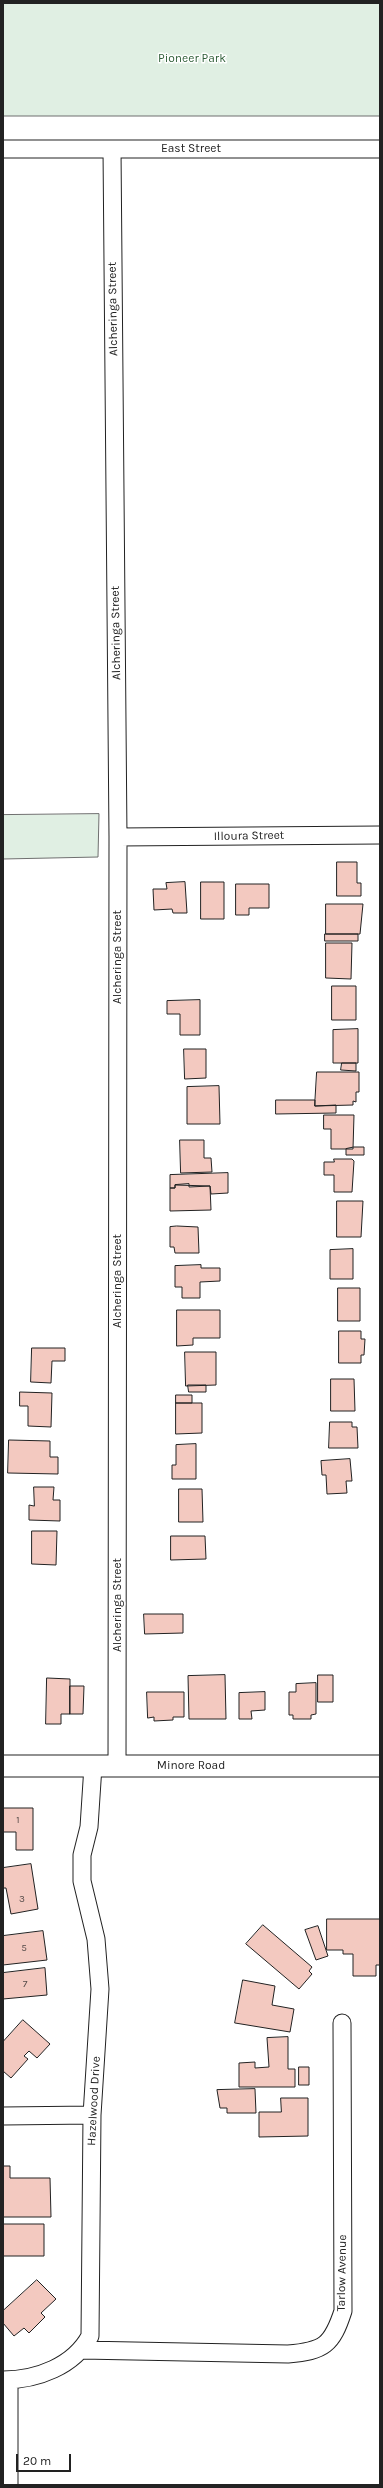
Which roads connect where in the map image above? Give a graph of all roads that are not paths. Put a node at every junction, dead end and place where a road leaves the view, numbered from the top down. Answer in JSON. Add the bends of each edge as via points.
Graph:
{"nodes":[{"id":1,"x":3,"y":149,"type":"edge"},
{"id":2,"x":112,"y":149,"type":"junction"},
{"id":3,"x":380,"y":149,"type":"edge"},
{"id":4,"x":380,"y":835,"type":"edge"},
{"id":5,"x":118,"y":837,"type":"junction"},
{"id":6,"x":3,"y":1766,"type":"edge"},
{"id":7,"x":94,"y":1766,"type":"junction"},
{"id":8,"x":117,"y":1766,"type":"junction"},
{"id":9,"x":380,"y":1766,"type":"edge"},
{"id":10,"x":342,"y":2023,"type":"dead end"},
{"id":11,"x":92,"y":2115,"type":"junction"},
{"id":12,"x":3,"y":2116,"type":"edge"},
{"id":13,"x":82,"y":2350,"type":"junction"},
{"id":14,"x":6,"y":2380,"type":"edge"},
{"id":15,"x":9,"y":2485,"type":"edge"}],
"edges":[{"from":1,"to":2,"type":"street","name":"East Street"},
{"from":2,"to":3,"type":"street","name":"East Street"},
{"from":2,"to":5,"type":"street","name":"Alcheringa Street"},
{"from":4,"to":5,"type":"street","name":"Illoura Street"},
{"from":5,"to":8,"type":"street","name":"Alcheringa Street"},
{"from":6,"to":7,"type":"street","name":"Minore Road"},
{"from":7,"to":8,"type":"street","name":"Minore Road"},
{"from":7,"to":11,"type":"street","name":"Hazelwood Drive","via":[[89,1827],[82,1855],[82,1881],[96,1939],[100,1989]]},
{"from":8,"to":9,"type":"street","name":"Minore Road"},
{"from":10,"to":13,"type":"street","name":"Tarlow Avenue","via":[[343,2311],[328,2344],[311,2352],[288,2354]]},
{"from":11,"to":12,"type":"street"},
{"from":11,"to":13,"type":"street","name":"Hazelwood Drive","via":[[90,2336]]},
{"from":13,"to":14,"type":"street","name":"Hazelwood Drive","via":[[65,2364],[42,2373]]},
{"from":14,"to":15,"type":"street"}]}
